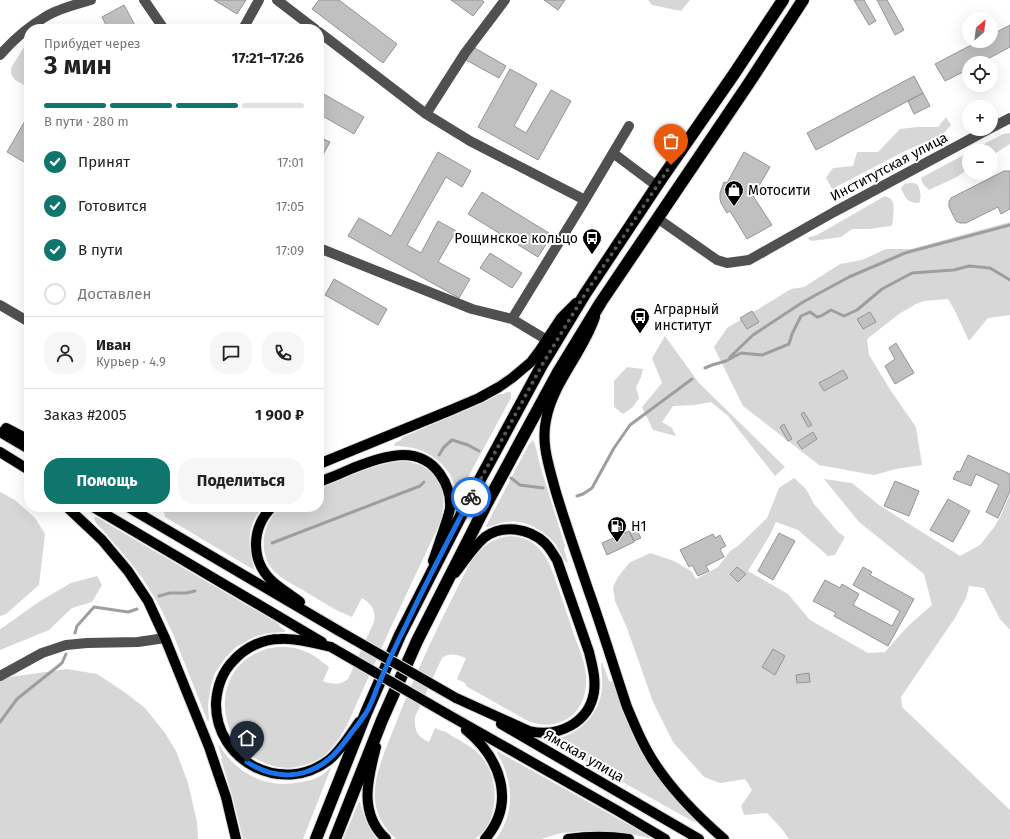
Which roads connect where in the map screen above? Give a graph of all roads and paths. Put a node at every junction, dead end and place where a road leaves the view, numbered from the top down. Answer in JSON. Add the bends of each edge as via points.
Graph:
{"nodes":[{"id":1,"x":91,"y":0,"type":"edge"},
{"id":2,"x":144,"y":0,"type":"edge"},
{"id":3,"x":259,"y":0,"type":"edge"},
{"id":4,"x":277,"y":0,"type":"edge"},
{"id":5,"x":505,"y":0,"type":"edge"},
{"id":6,"x":783,"y":0,"type":"edge"},
{"id":7,"x":803,"y":0,"type":"edge"},
{"id":8,"x":36,"y":24,"type":"edge"},
{"id":9,"x":161,"y":24,"type":"edge"},
{"id":10,"x":246,"y":24,"type":"edge"},
{"id":11,"x":308,"y":24,"type":"edge"},
{"id":12,"x":24,"y":33,"type":"edge"},
{"id":13,"x":324,"y":36,"type":"edge"},
{"id":14,"x":0,"y":55,"type":"edge"},
{"id":15,"x":426,"y":114,"type":"junction"},
{"id":16,"x":1010,"y":118,"type":"edge"},
{"id":17,"x":998,"y":125,"type":"edge"},
{"id":18,"x":629,"y":126,"type":"dead end"},
{"id":19,"x":977,"y":136,"type":"edge"},
{"id":20,"x":613,"y":153,"type":"junction"},
{"id":21,"x":657,"y":186,"type":"junction"},
{"id":22,"x":585,"y":200,"type":"junction"},
{"id":23,"x":656,"y":218,"type":"junction"},
{"id":24,"x":324,"y":250,"type":"edge"},
{"id":25,"x":585,"y":294,"type":"junction"},
{"id":26,"x":601,"y":302,"type":"junction"},
{"id":27,"x":0,"y":305,"type":"edge"},
{"id":28,"x":24,"y":319,"type":"edge"},
{"id":29,"x":512,"y":319,"type":"junction"},
{"id":30,"x":547,"y":340,"type":"junction"},
{"id":31,"x":0,"y":426,"type":"edge"},
{"id":32,"x":0,"y":432,"type":"edge"},
{"id":33,"x":24,"y":438,"type":"edge"},
{"id":34,"x":24,"y":446,"type":"edge"},
{"id":35,"x":0,"y":452,"type":"edge"},
{"id":36,"x":0,"y":460,"type":"edge"},
{"id":37,"x":324,"y":462,"type":"edge"},
{"id":38,"x":24,"y":467,"type":"edge"},
{"id":39,"x":24,"y":474,"type":"edge"},
{"id":40,"x":324,"y":480,"type":"edge"},
{"id":41,"x":72,"y":512,"type":"edge"},
{"id":42,"x":101,"y":512,"type":"edge"},
{"id":43,"x":137,"y":512,"type":"edge"},
{"id":44,"x":268,"y":512,"type":"edge"},
{"id":45,"x":426,"y":582,"type":"junction"},
{"id":46,"x":442,"y":591,"type":"junction"},
{"id":47,"x":339,"y":631,"type":"junction"},
{"id":48,"x":165,"y":638,"type":"junction"},
{"id":49,"x":330,"y":647,"type":"junction"},
{"id":50,"x":0,"y":676,"type":"edge"},
{"id":51,"x":456,"y":698,"type":"junction"},
{"id":52,"x":366,"y":713,"type":"junction"},
{"id":53,"x":448,"y":714,"type":"junction"},
{"id":54,"x":382,"y":720,"type":"junction"},
{"id":55,"x":236,"y":839,"type":"edge"},
{"id":56,"x":316,"y":839,"type":"edge"},
{"id":57,"x":335,"y":839,"type":"edge"},
{"id":58,"x":386,"y":839,"type":"edge"},
{"id":59,"x":485,"y":839,"type":"edge"},
{"id":60,"x":568,"y":839,"type":"edge"},
{"id":61,"x":629,"y":839,"type":"edge"},
{"id":62,"x":665,"y":839,"type":"edge"},
{"id":63,"x":699,"y":839,"type":"edge"},
{"id":64,"x":724,"y":839,"type":"edge"}],
"edges":[{"from":1,"to":8,"type":"street","via":[[46,16]]},
{"from":2,"to":9,"type":"street"},
{"from":3,"to":10,"type":"street"},
{"from":4,"to":11,"type":"street"},
{"from":5,"to":15,"type":"street","via":[[465,53]]},
{"from":6,"to":21,"type":"highway"},
{"from":7,"to":23,"type":"highway"},
{"from":12,"to":14,"type":"street"},
{"from":13,"to":15,"type":"street"},
{"from":15,"to":22,"type":"street","via":[[470,141]]},
{"from":16,"to":17,"type":"street","name":"Институтская улица"},
{"from":18,"to":20,"type":"street"},
{"from":19,"to":23,"type":"street","name":"Институтская улица","via":[[749,260],[726,264],[717,260]]},
{"from":20,"to":21,"type":"street"},
{"from":20,"to":22,"type":"street"},
{"from":21,"to":25,"type":"highway"},
{"from":22,"to":29,"type":"street"},
{"from":23,"to":26,"type":"highway"},
{"from":24,"to":29,"type":"street","via":[[472,309]]},
{"from":25,"to":30,"type":"main road","via":[[561,318]]},
{"from":25,"to":45,"type":"highway","via":[[527,392]]},
{"from":26,"to":46,"type":"highway","via":[[557,374]]},
{"from":26,"to":64,"type":"main road","via":[[591,331],[551,402],[544,432],[548,464],[637,731],[676,792]]},
{"from":27,"to":28,"type":"street"},
{"from":29,"to":30,"type":"street"},
{"from":30,"to":37,"type":"main road","via":[[531,362],[512,378],[479,398]]},
{"from":31,"to":33,"type":"main road"},
{"from":32,"to":34,"type":"main road"},
{"from":35,"to":38,"type":"main road"},
{"from":36,"to":39,"type":"main road"},
{"from":40,"to":45,"type":"main road","via":[[387,456],[417,457],[433,466],[443,478],[449,492],[450,509]]},
{"from":41,"to":48,"type":"main road","via":[[102,540],[128,571],[148,601]]},
{"from":42,"to":49,"type":"main road"},
{"from":43,"to":47,"type":"main road"},
{"from":44,"to":47,"type":"main road","via":[[262,519],[256,536],[260,564],[272,581]]},
{"from":45,"to":52,"type":"highway"},
{"from":46,"to":51,"type":"main road","via":[[477,545],[491,533],[509,529],[530,533],[544,542],[557,560],[594,672],[594,692],[588,709],[575,723],[555,732],[538,733],[529,730]]},
{"from":46,"to":54,"type":"highway"},
{"from":47,"to":51,"type":"main road","bridge":true},
{"from":48,"to":50,"type":"street","via":[[138,642],[66,645],[42,654]]},
{"from":48,"to":55,"type":"main road","via":[[217,769]]},
{"from":49,"to":52,"type":"main road","via":[[279,639],[260,642],[244,651],[225,670],[218,689],[216,708],[221,732],[238,756],[254,766],[273,774],[292,775],[313,769],[329,760],[341,748]]},
{"from":49,"to":53,"type":"main road","bridge":true},
{"from":51,"to":63,"type":"main road","name":"Ямская улица"},
{"from":52,"to":56,"type":"highway"},
{"from":53,"to":59,"type":"main road","via":[[487,752],[502,786],[500,814]]},
{"from":53,"to":62,"type":"main road"},
{"from":54,"to":57,"type":"highway"},
{"from":54,"to":58,"type":"main road","via":[[369,776],[368,793],[374,823]]},
{"from":60,"to":61,"type":"main road"}]}
